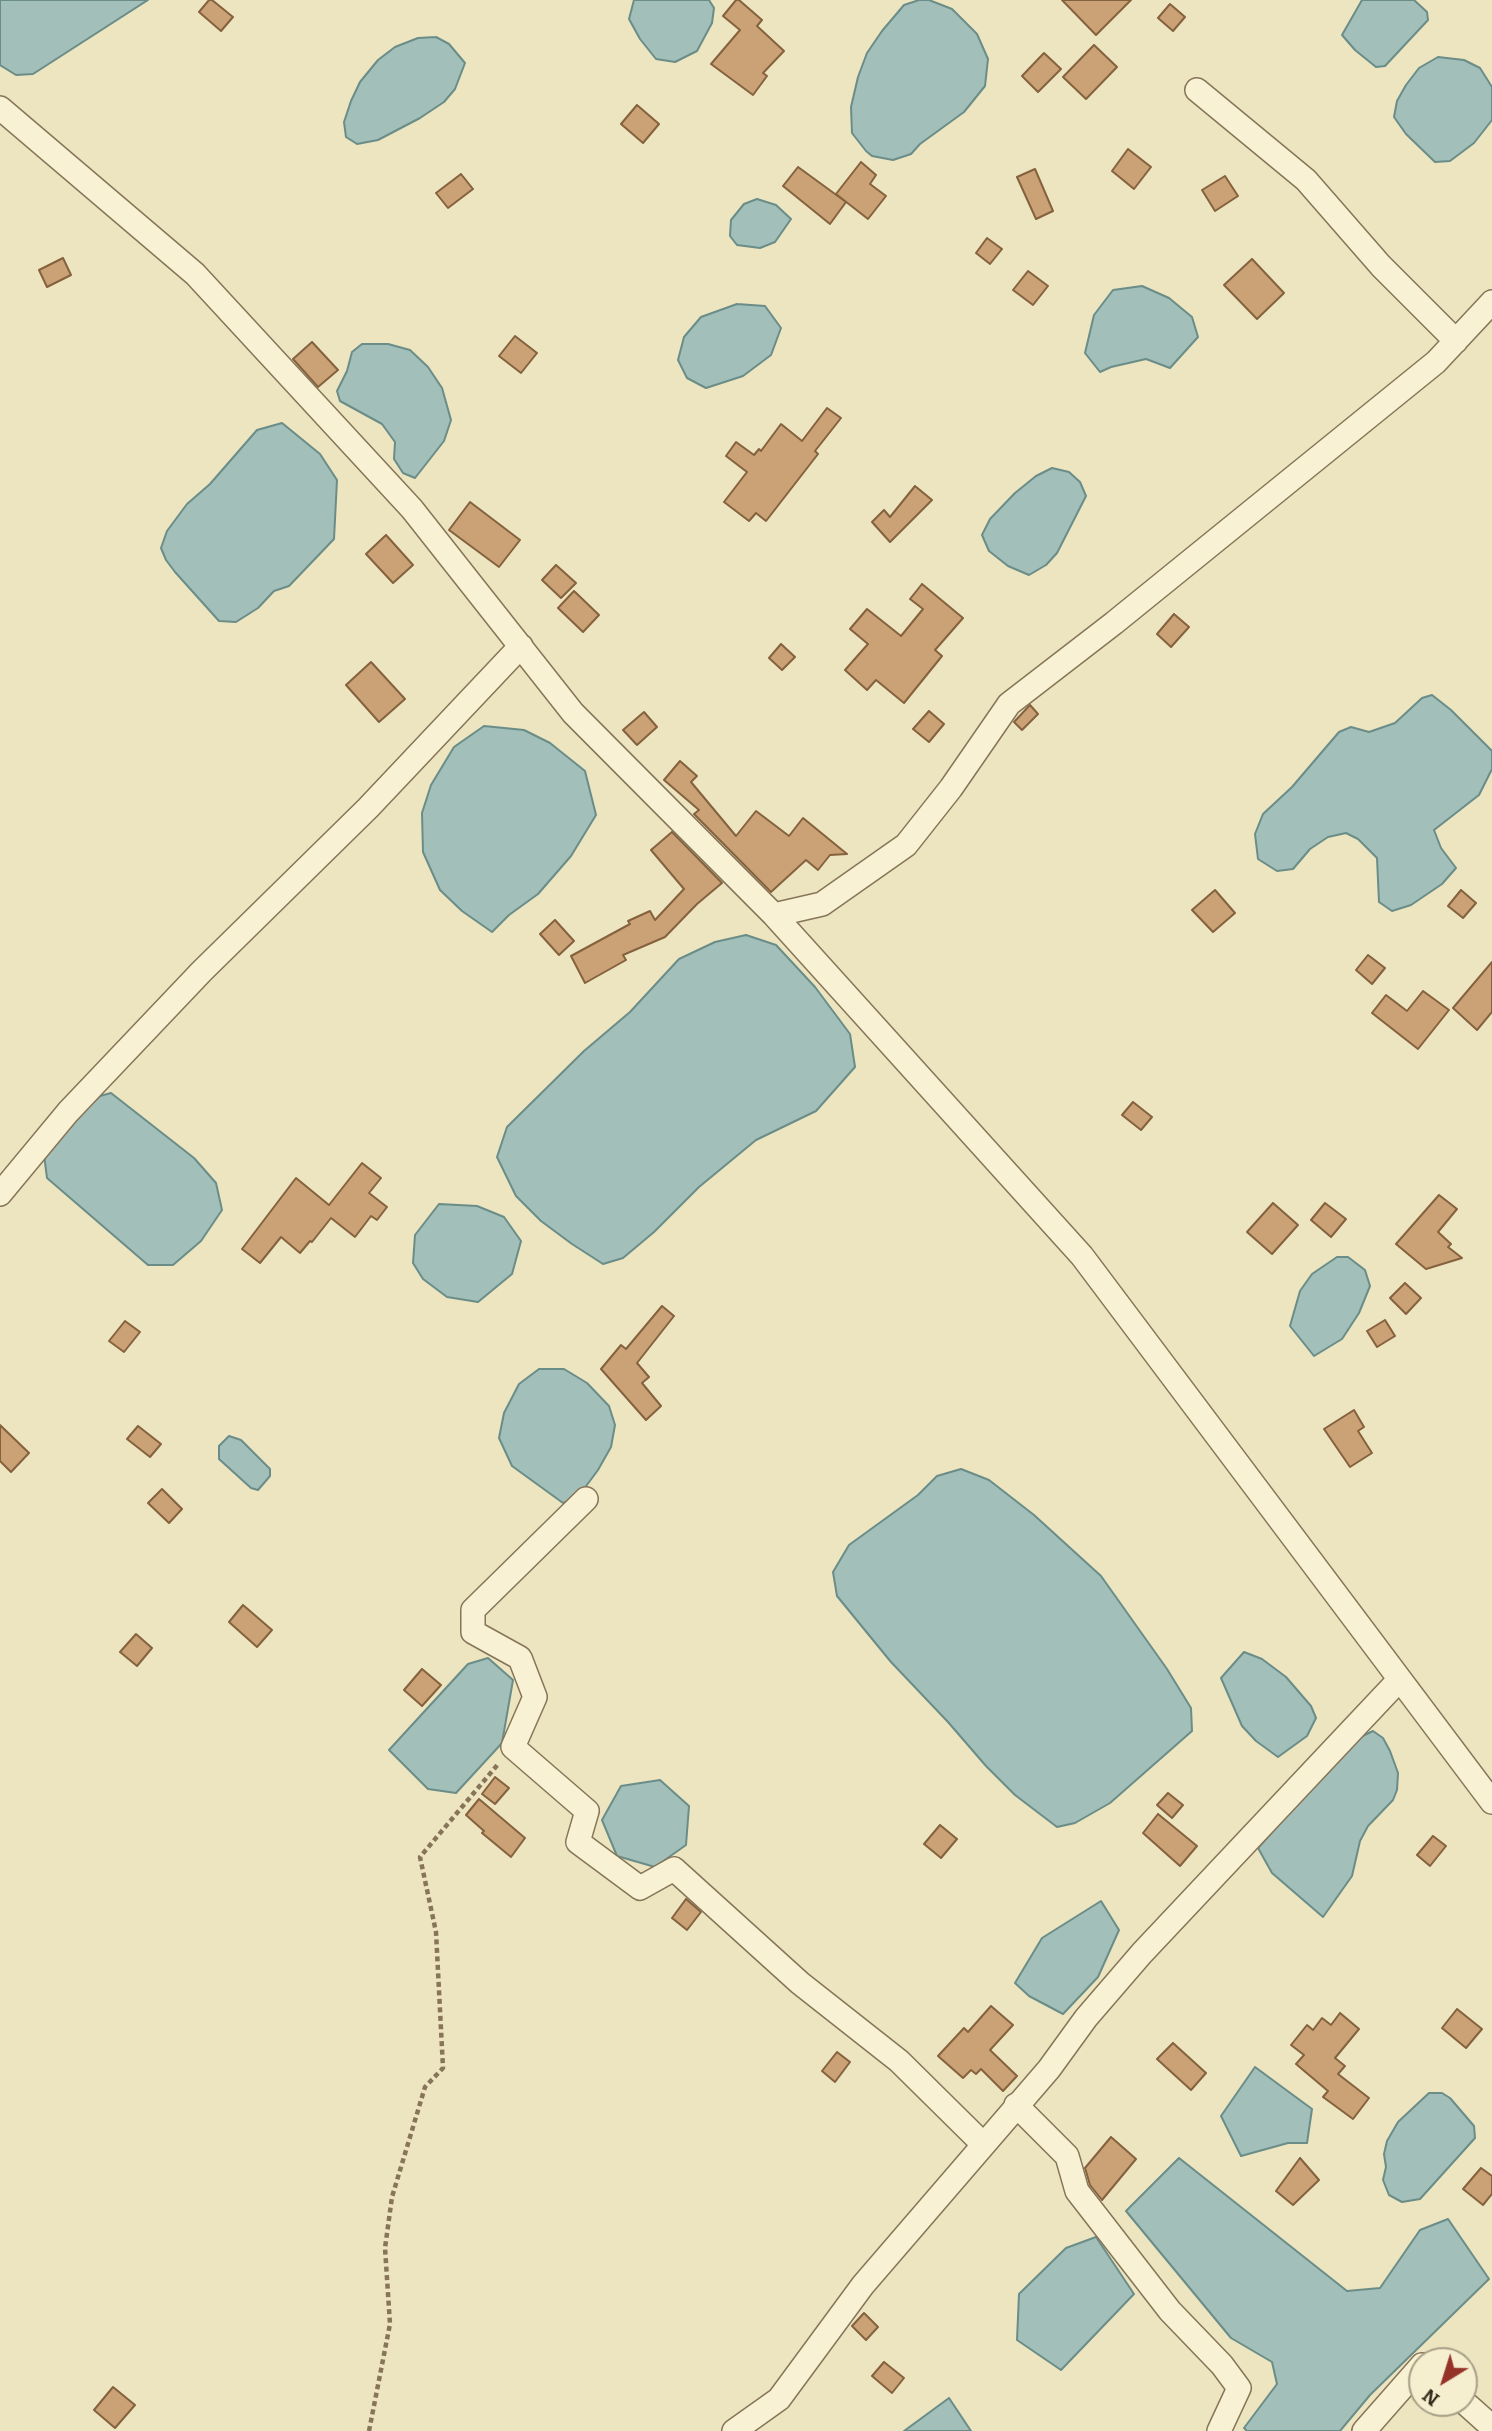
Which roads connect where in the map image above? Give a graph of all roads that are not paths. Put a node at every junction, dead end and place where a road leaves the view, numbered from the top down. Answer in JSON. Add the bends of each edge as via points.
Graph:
{"nodes":[{"id":1,"x":1197,"y":90,"type":"dead end"},
{"id":2,"x":0,"y":108,"type":"edge"},
{"id":3,"x":1492,"y":302,"type":"edge"},
{"id":4,"x":1456,"y":341,"type":"junction"},
{"id":5,"x":521,"y":646,"type":"junction"},
{"id":6,"x":774,"y":915,"type":"junction"},
{"id":7,"x":0,"y":1194,"type":"edge"},
{"id":8,"x":586,"y":1499,"type":"dead end"},
{"id":9,"x":1399,"y":1680,"type":"junction"},
{"id":10,"x":1492,"y":1802,"type":"edge"},
{"id":11,"x":1016,"y":2105,"type":"junction"},
{"id":12,"x":983,"y":2144,"type":"junction"},
{"id":13,"x":1408,"y":2381,"type":"edge"},
{"id":14,"x":1478,"y":2414,"type":"edge"},
{"id":15,"x":1492,"y":2427,"type":"edge"},
{"id":16,"x":734,"y":2431,"type":"edge"},
{"id":17,"x":1219,"y":2431,"type":"edge"},
{"id":18,"x":1364,"y":2431,"type":"edge"}],
"edges":[{"from":1,"to":4,"type":"street","via":[[1306,180],[1381,266]]},
{"from":2,"to":5,"type":"street","via":[[195,274],[412,509]]},
{"from":3,"to":4,"type":"street"},
{"from":4,"to":6,"type":"street","via":[[1114,624],[1009,704],[905,845],[822,904]]},
{"from":5,"to":6,"type":"street","via":[[573,713]]},
{"from":5,"to":7,"type":"street","via":[[368,808],[202,971],[68,1112]]},
{"from":6,"to":9,"type":"street","via":[[1082,1256]]},
{"from":8,"to":12,"type":"street","via":[[474,1611],[473,1632],[520,1658],[535,1698],[513,1747],[587,1811],[578,1842],[640,1888],[674,1868],[800,1983],[899,2061]]},
{"from":9,"to":10,"type":"street"},
{"from":9,"to":11,"type":"street","via":[[1142,1953]]},
{"from":11,"to":12,"type":"street"},
{"from":11,"to":17,"type":"street","via":[[1067,2156],[1077,2191],[1170,2311],[1239,2389]]},
{"from":12,"to":16,"type":"street","via":[[863,2285],[779,2399]]},
{"from":13,"to":18,"type":"street"},
{"from":14,"to":15,"type":"street"}]}
